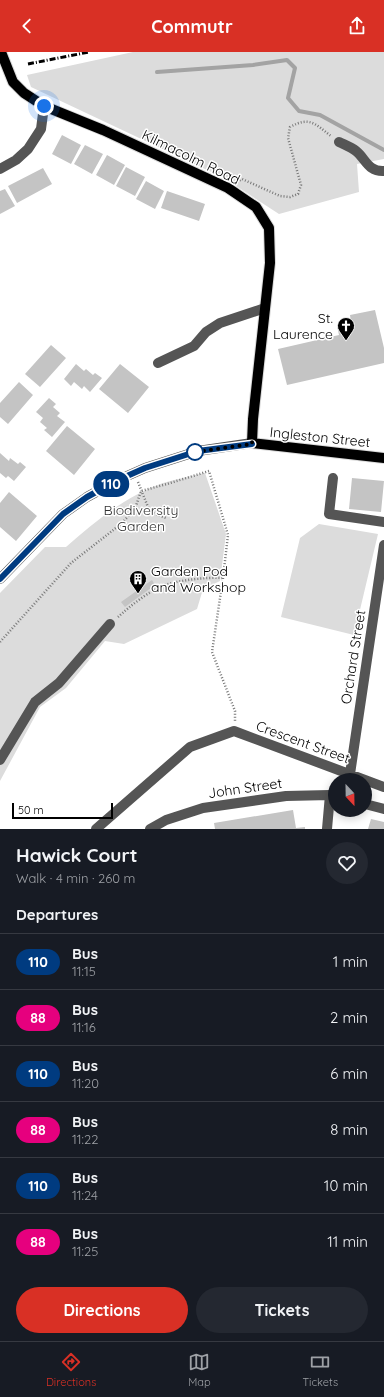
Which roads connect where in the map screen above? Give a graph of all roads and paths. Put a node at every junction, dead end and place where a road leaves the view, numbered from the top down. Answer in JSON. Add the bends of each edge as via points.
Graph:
{"nodes":[{"id":1,"x":1,"y":52,"type":"edge"},
{"id":2,"x":44,"y":106,"type":"junction"},
{"id":3,"x":339,"y":142,"type":"joint"},
{"id":4,"x":0,"y":169,"type":"edge"},
{"id":5,"x":384,"y":171,"type":"edge"},
{"id":6,"x":228,"y":188,"type":"junction"},
{"id":7,"x":265,"y":308,"type":"junction"},
{"id":8,"x":158,"y":363,"type":"dead end"},
{"id":9,"x":252,"y":444,"type":"junction"},
{"id":10,"x":384,"y":458,"type":"edge"},
{"id":11,"x":134,"y":473,"type":"junction"},
{"id":12,"x":333,"y":478,"type":"dead end"},
{"id":13,"x":142,"y":491,"type":"junction"},
{"id":14,"x":166,"y":518,"type":"dead end"},
{"id":15,"x":384,"y":522,"type":"edge"},
{"id":16,"x":384,"y":545,"type":"edge"},
{"id":17,"x":223,"y":578,"type":"junction"},
{"id":18,"x":0,"y":579,"type":"edge"},
{"id":19,"x":110,"y":624,"type":"joint"},
{"id":20,"x":0,"y":642,"type":"edge"},
{"id":21,"x":234,"y":731,"type":"junction"},
{"id":22,"x":0,"y":760,"type":"edge"},
{"id":23,"x":347,"y":773,"type":"edge"},
{"id":24,"x":350,"y":773,"type":"edge"},
{"id":25,"x":372,"y":782,"type":"edge"},
{"id":26,"x":384,"y":787,"type":"edge"},
{"id":27,"x":328,"y":796,"type":"edge"},
{"id":28,"x":372,"y":806,"type":"edge"},
{"id":29,"x":384,"y":809,"type":"edge"},
{"id":30,"x":329,"y":817,"type":"edge"},
{"id":31,"x":168,"y":825,"type":"edge"},
{"id":32,"x":96,"y":829,"type":"edge"},
{"id":33,"x":150,"y":829,"type":"edge"},
{"id":34,"x":327,"y":829,"type":"edge"}],
"edges":[{"from":1,"to":2,"type":"main road","name":"Kilmacolm Road","via":[[13,82]]},
{"from":2,"to":4,"type":"street","via":[[41,129],[28,149]]},
{"from":2,"to":6,"type":"main road","name":"Kilmacolm Road"},
{"from":3,"to":5,"type":"street","via":[[357,152],[367,165]]},
{"from":3,"to":6,"type":"path","via":[[313,122],[301,121],[290,127],[288,138],[301,185],[298,194],[290,198],[280,196],[242,179]]},
{"from":6,"to":7,"type":"main road","name":"Kilmacolm Road","via":[[256,207],[269,228],[270,263]]},
{"from":7,"to":8,"type":"street","via":[[220,323],[206,332],[194,346]]},
{"from":7,"to":9,"type":"main road","name":"Kilmacolm Road"},
{"from":9,"to":10,"type":"main road","name":"Ingleston Street"},
{"from":9,"to":11,"type":"street","via":[[198,451]]},
{"from":11,"to":13,"type":"path"},
{"from":11,"to":18,"type":"street","via":[[87,497],[63,514]]},
{"from":12,"to":15,"type":"street","via":[[329,514]]},
{"from":13,"to":14,"type":"path","via":[[150,512]]},
{"from":13,"to":17,"type":"path","via":[[209,471],[228,535]]},
{"from":13,"to":20,"type":"path","via":[[135,509],[121,524],[71,563]]},
{"from":16,"to":24,"type":"street","name":"Orchard Street"},
{"from":17,"to":19,"type":"path","via":[[208,577],[164,585],[134,603]]},
{"from":17,"to":21,"type":"path","via":[[212,652],[235,711]]},
{"from":19,"to":22,"type":"street","via":[[59,682],[35,702]]},
{"from":21,"to":23,"type":"street","name":"Crescent Street"},
{"from":21,"to":32,"type":"street","via":[[190,746]]},
{"from":25,"to":26,"type":"street","name":"Crescent Street"},
{"from":27,"to":31,"type":"street","name":"John Street","via":[[286,796],[203,808]]},
{"from":28,"to":29,"type":"street"},
{"from":30,"to":34,"type":"street","name":"John Street"},
{"from":31,"to":33,"type":"street","name":"John Street"}]}
